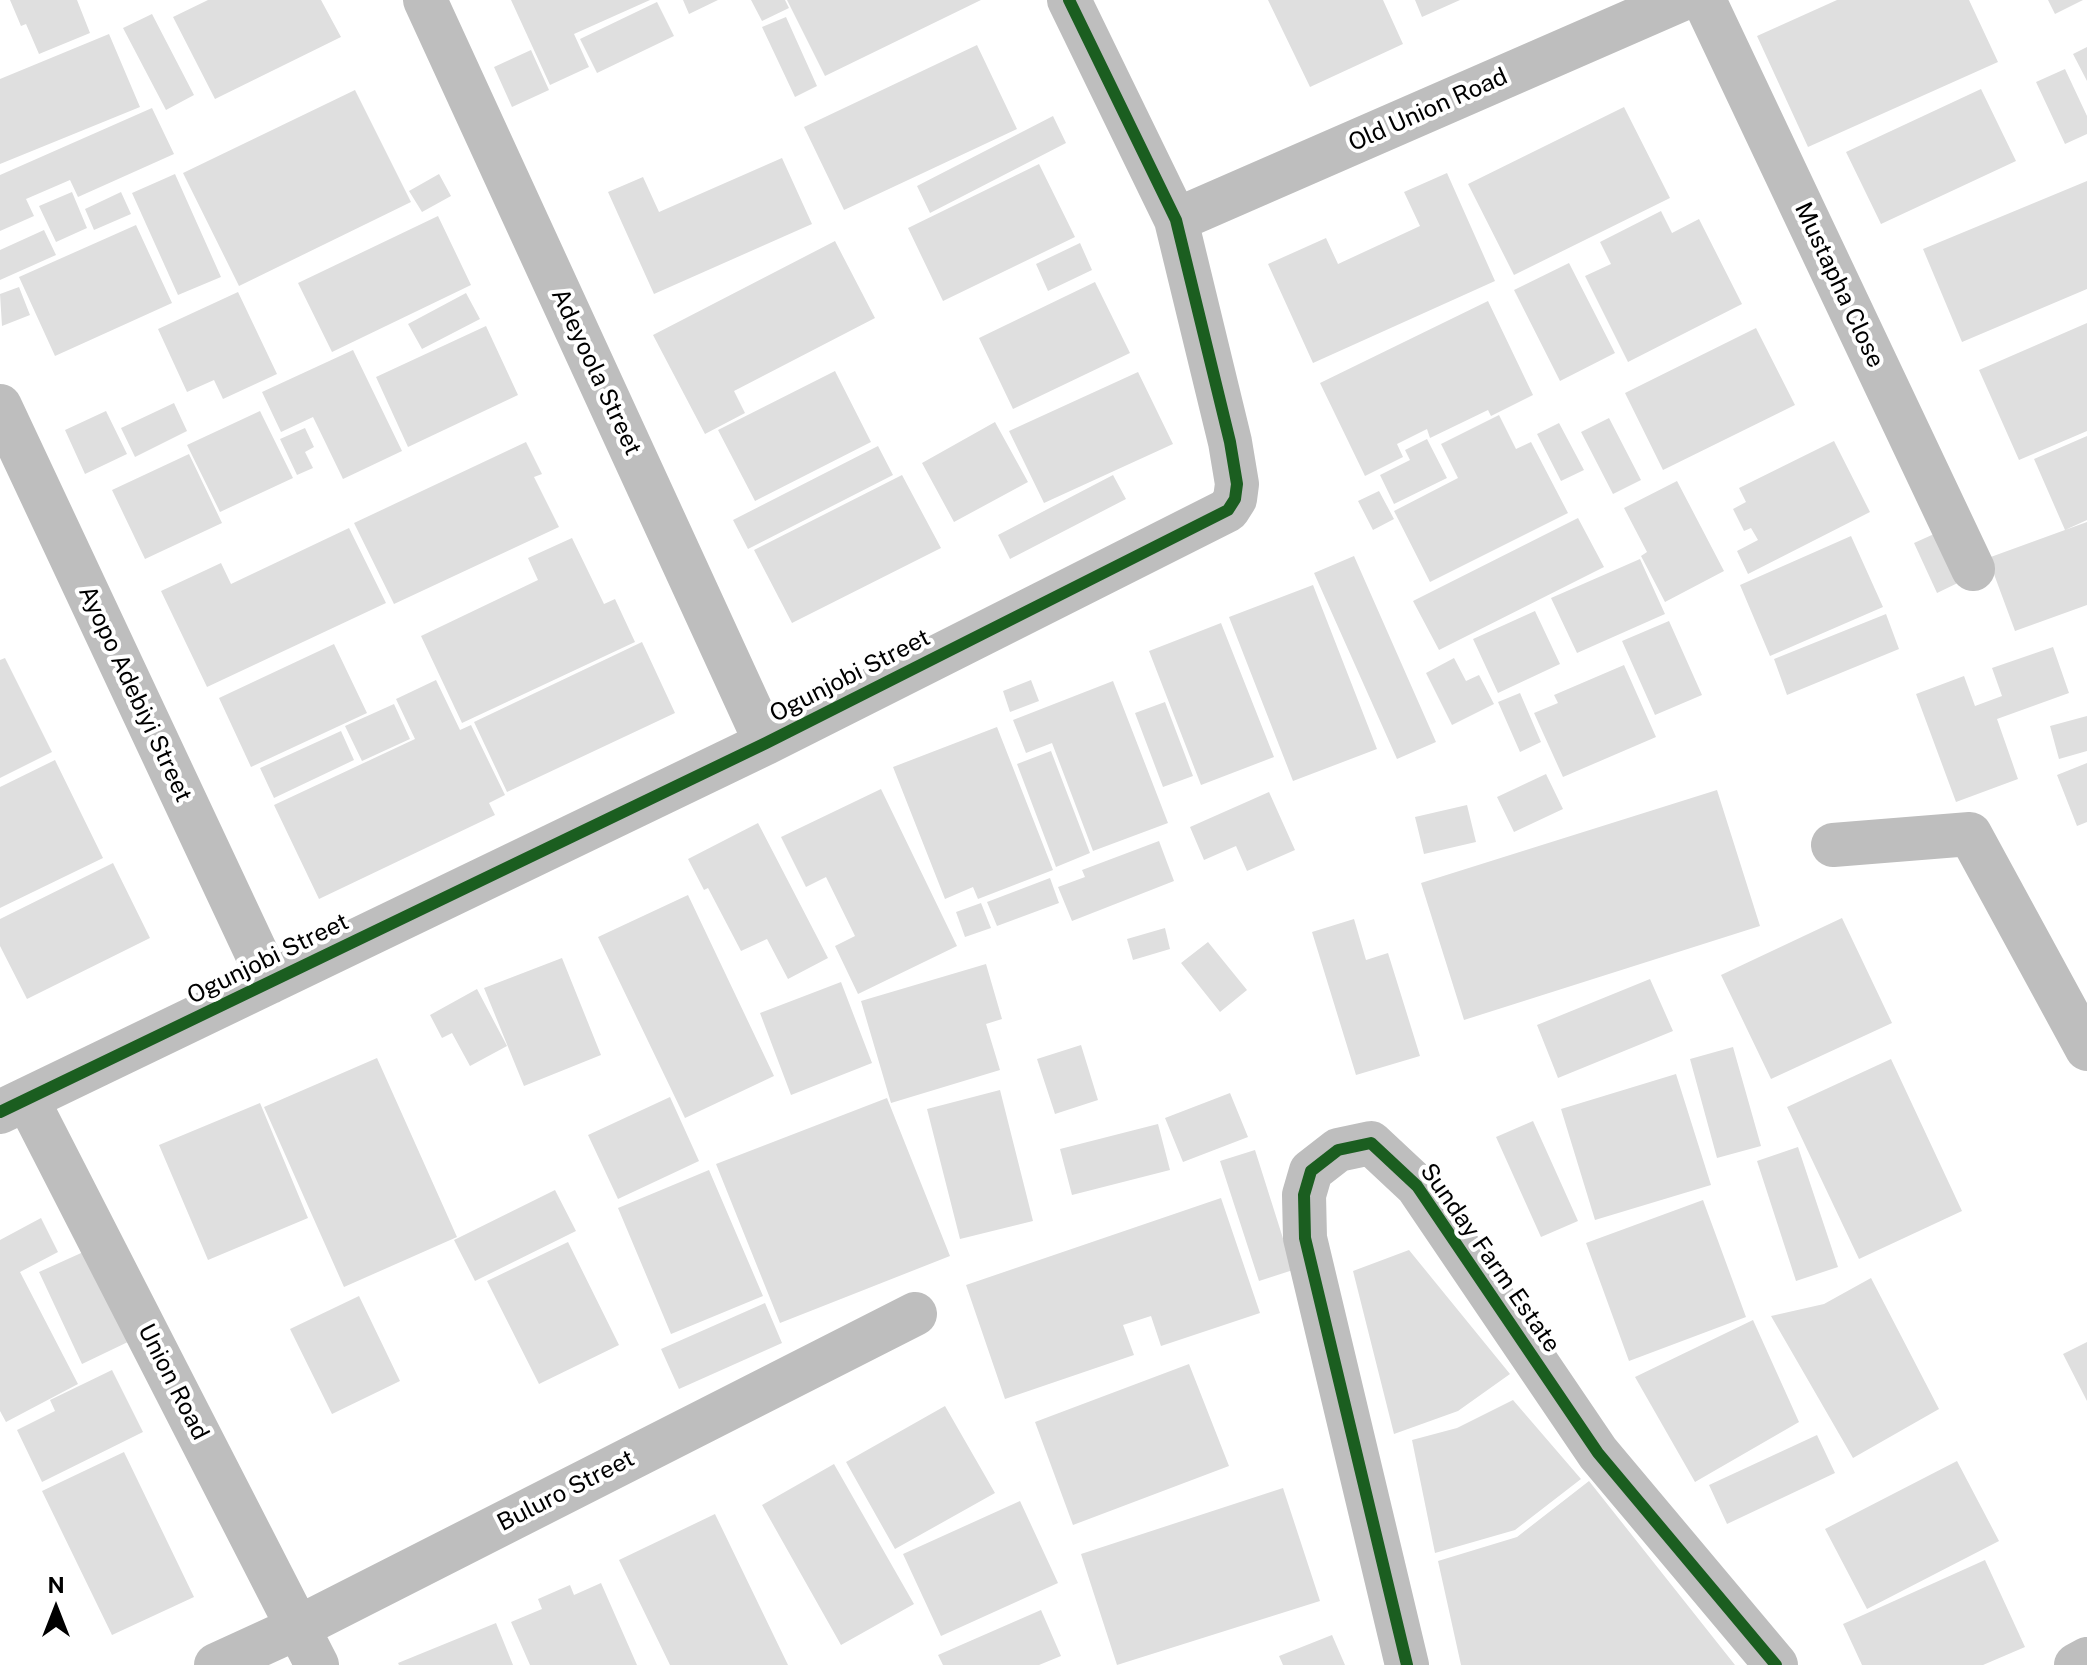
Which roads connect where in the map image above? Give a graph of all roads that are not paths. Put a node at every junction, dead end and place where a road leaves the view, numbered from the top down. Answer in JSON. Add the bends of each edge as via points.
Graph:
{"nodes":[{"id":1,"x":425,"y":0,"type":"edge"},
{"id":2,"x":1069,"y":0,"type":"edge"},
{"id":3,"x":1680,"y":0,"type":"edge"},
{"id":4,"x":1704,"y":0,"type":"edge"},
{"id":5,"x":1176,"y":220,"type":"junction"},
{"id":6,"x":0,"y":406,"type":"edge"},
{"id":7,"x":1973,"y":569,"type":"dead end"},
{"id":8,"x":766,"y":743,"type":"junction"},
{"id":9,"x":1833,"y":845,"type":"dead end"},
{"id":10,"x":270,"y":982,"type":"junction"},
{"id":11,"x":2087,"y":1049,"type":"edge"},
{"id":12,"x":13,"y":1106,"type":"edge"},
{"id":13,"x":915,"y":1314,"type":"dead end"},
{"id":14,"x":308,"y":1646,"type":"edge"},
{"id":15,"x":2087,"y":1659,"type":"edge"},
{"id":16,"x":216,"y":1665,"type":"edge"},
{"id":17,"x":1407,"y":1665,"type":"edge"},
{"id":18,"x":1776,"y":1665,"type":"edge"},
{"id":19,"x":2076,"y":1665,"type":"edge"}],
"edges":[{"from":1,"to":8,"type":"street","name":"Adeyoola Street"},
{"from":2,"to":5,"type":"street","name":"Ogunjobi Street"},
{"from":3,"to":5,"type":"street","name":"Old Union Road"},
{"from":4,"to":7,"type":"street","name":"Mustapha Close"},
{"from":5,"to":8,"type":"street","name":"Ogunjobi Street","via":[[1230,442],[1237,484],[1228,510]]},
{"from":6,"to":10,"type":"street","name":"Ayopo Adebiyi Street"},
{"from":8,"to":10,"type":"street","name":"Ogunjobi Street"},
{"from":9,"to":11,"type":"street","via":[[1970,834]]},
{"from":10,"to":12,"type":"street","name":"Ogunjobi Street"},
{"from":12,"to":14,"type":"street","name":"Union Road"},
{"from":13,"to":14,"type":"street","name":"Buluro Street"},
{"from":14,"to":16,"type":"street","name":"Buluro Street"},
{"from":15,"to":19,"type":"street"},
{"from":17,"to":18,"type":"street","name":"Sunday Farm Estate","via":[[1305,1238],[1304,1195],[1311,1171],[1338,1150],[1371,1143],[1417,1186],[1598,1453]]}]}
